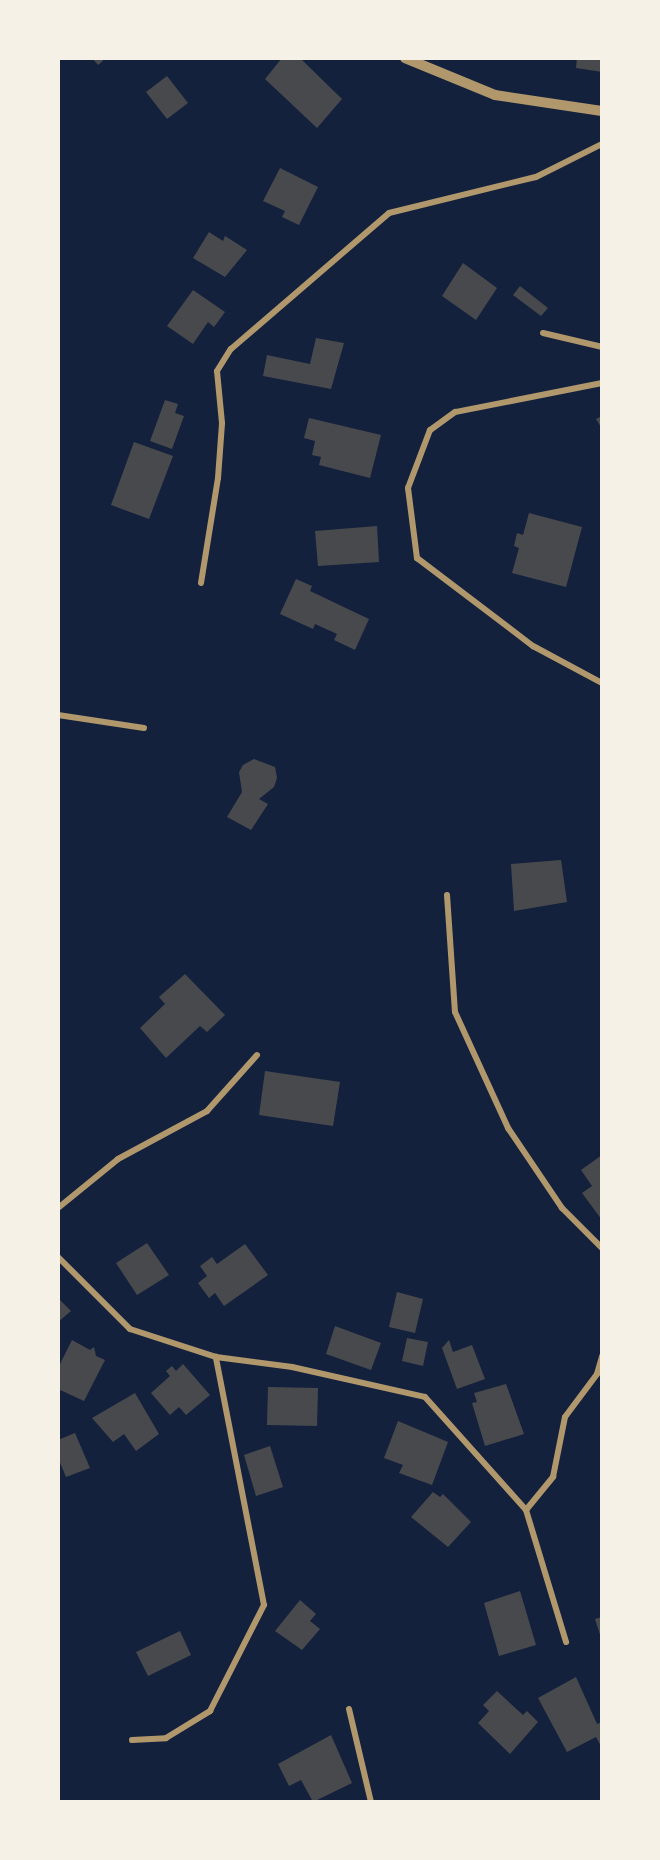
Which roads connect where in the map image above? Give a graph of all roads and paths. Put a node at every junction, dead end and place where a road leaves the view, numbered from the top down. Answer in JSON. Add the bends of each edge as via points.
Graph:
{"nodes":[{"id":1,"x":405,"y":58,"type":"edge"},
{"id":2,"x":602,"y":111,"type":"edge"},
{"id":3,"x":602,"y":144,"type":"edge"},
{"id":4,"x":543,"y":333,"type":"dead end"},
{"id":5,"x":602,"y":347,"type":"edge"},
{"id":6,"x":602,"y":383,"type":"edge"},
{"id":7,"x":201,"y":583,"type":"dead end"},
{"id":8,"x":602,"y":683,"type":"edge"},
{"id":9,"x":58,"y":715,"type":"edge"},
{"id":10,"x":144,"y":728,"type":"dead end"},
{"id":11,"x":447,"y":895,"type":"dead end"},
{"id":12,"x":257,"y":1055,"type":"dead end"},
{"id":13,"x":58,"y":1208,"type":"edge"},
{"id":14,"x":602,"y":1248,"type":"edge"},
{"id":15,"x":58,"y":1257,"type":"edge"},
{"id":16,"x":602,"y":1356,"type":"edge"},
{"id":17,"x":216,"y":1357,"type":"junction"},
{"id":18,"x":526,"y":1510,"type":"junction"},
{"id":19,"x":566,"y":1642,"type":"dead end"},
{"id":20,"x":349,"y":1709,"type":"dead end"},
{"id":21,"x":132,"y":1740,"type":"dead end"},
{"id":22,"x":371,"y":1802,"type":"edge"}],
"edges":[{"from":1,"to":2,"type":"street","via":[[495,95]]},
{"from":3,"to":7,"type":"street","via":[[536,177],[389,213],[231,349],[216,371],[221,445]]},
{"from":4,"to":5,"type":"street"},
{"from":6,"to":8,"type":"street","via":[[455,412],[430,430],[408,488],[417,558],[533,646]]},
{"from":9,"to":10,"type":"street"},
{"from":11,"to":14,"type":"street","via":[[455,1012],[508,1128],[562,1208]]},
{"from":12,"to":13,"type":"street","via":[[207,1111],[118,1159]]},
{"from":15,"to":17,"type":"street","via":[[130,1329]]},
{"from":16,"to":18,"type":"street","via":[[597,1374],[565,1417],[553,1477]]},
{"from":17,"to":18,"type":"street","via":[[292,1366],[425,1397]]},
{"from":17,"to":21,"type":"street","via":[[264,1605],[210,1711],[166,1738]]},
{"from":18,"to":19,"type":"street"},
{"from":20,"to":22,"type":"street"}]}
